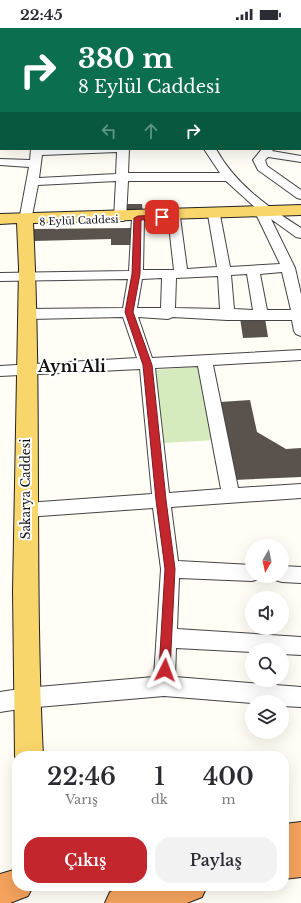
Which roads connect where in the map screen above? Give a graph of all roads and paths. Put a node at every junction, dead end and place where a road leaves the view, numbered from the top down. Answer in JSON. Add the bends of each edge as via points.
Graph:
{"nodes":[{"id":1,"x":103,"y":150,"type":"edge"},
{"id":2,"x":123,"y":150,"type":"edge"},
{"id":3,"x":210,"y":150,"type":"edge"},
{"id":4,"x":266,"y":151,"type":"edge"},
{"id":5,"x":37,"y":155,"type":"edge"},
{"id":6,"x":301,"y":159,"type":"edge"},
{"id":7,"x":0,"y":162,"type":"edge"},
{"id":8,"x":228,"y":177,"type":"junction"},
{"id":9,"x":121,"y":178,"type":"junction"},
{"id":10,"x":33,"y":182,"type":"junction"},
{"id":11,"x":301,"y":195,"type":"edge"},
{"id":12,"x":301,"y":210,"type":"edge"},
{"id":13,"x":266,"y":213,"type":"junction"},
{"id":14,"x":301,"y":214,"type":"edge"},
{"id":15,"x":214,"y":215,"type":"junction"},
{"id":16,"x":120,"y":217,"type":"junction"},
{"id":17,"x":174,"y":217,"type":"junction"},
{"id":18,"x":138,"y":218,"type":"junction"},
{"id":19,"x":0,"y":219,"type":"edge"},
{"id":20,"x":25,"y":220,"type":"junction"},
{"id":21,"x":0,"y":222,"type":"edge"},
{"id":22,"x":301,"y":234,"type":"edge"},
{"id":23,"x":288,"y":268,"type":"junction"},
{"id":24,"x":253,"y":270,"type":"junction"},
{"id":25,"x":224,"y":271,"type":"junction"},
{"id":26,"x":136,"y":274,"type":"junction"},
{"id":27,"x":175,"y":274,"type":"junction"},
{"id":28,"x":27,"y":276,"type":"junction"},
{"id":29,"x":0,"y":277,"type":"edge"},
{"id":30,"x":297,"y":289,"type":"edge"},
{"id":31,"x":129,"y":312,"type":"junction"},
{"id":32,"x":28,"y":314,"type":"junction"},
{"id":33,"x":168,"y":314,"type":"junction"},
{"id":34,"x":228,"y":315,"type":"junction"},
{"id":35,"x":261,"y":315,"type":"junction"},
{"id":36,"x":299,"y":316,"type":"junction"},
{"id":37,"x":301,"y":331,"type":"edge"},
{"id":38,"x":301,"y":355,"type":"edge"},
{"id":39,"x":205,"y":361,"type":"junction"},
{"id":40,"x":148,"y":365,"type":"junction"},
{"id":41,"x":0,"y":371,"type":"edge"},
{"id":42,"x":27,"y":371,"type":"junction"},
{"id":43,"x":301,"y":491,"type":"edge"},
{"id":44,"x":232,"y":496,"type":"junction"},
{"id":45,"x":161,"y":500,"type":"junction"},
{"id":46,"x":26,"y":510,"type":"junction"},
{"id":47,"x":170,"y":569,"type":"junction"},
{"id":48,"x":245,"y":573,"type":"edge"},
{"id":49,"x":289,"y":574,"type":"edge"},
{"id":50,"x":301,"y":575,"type":"edge"},
{"id":51,"x":166,"y":638,"type":"junction"},
{"id":52,"x":301,"y":646,"type":"edge"},
{"id":53,"x":164,"y":686,"type":"junction"},
{"id":54,"x":301,"y":697,"type":"edge"},
{"id":55,"x":13,"y":700,"type":"edge"},
{"id":56,"x":28,"y":751,"type":"edge"},
{"id":57,"x":301,"y":837,"type":"edge"},
{"id":58,"x":289,"y":838,"type":"edge"},
{"id":59,"x":301,"y":861,"type":"edge"},
{"id":60,"x":289,"y":863,"type":"edge"},
{"id":61,"x":12,"y":886,"type":"edge"},
{"id":62,"x":0,"y":890,"type":"edge"},
{"id":63,"x":171,"y":891,"type":"edge"},
{"id":64,"x":122,"y":903,"type":"edge"}],
"edges":[{"from":1,"to":5,"type":"street"},
{"from":2,"to":9,"type":"street"},
{"from":3,"to":8,"type":"street"},
{"from":4,"to":6,"type":"street"},
{"from":4,"to":11,"type":"street","via":[[259,160],[262,168]]},
{"from":5,"to":7,"type":"street"},
{"from":5,"to":10,"type":"street"},
{"from":8,"to":9,"type":"street"},
{"from":8,"to":13,"type":"street"},
{"from":9,"to":10,"type":"street"},
{"from":9,"to":16,"type":"street"},
{"from":10,"to":20,"type":"street"},
{"from":12,"to":13,"type":"main road"},
{"from":13,"to":14,"type":"main road","name":"8 Eylül Caddesi"},
{"from":13,"to":15,"type":"main road","name":"8 Eylül Caddesi"},
{"from":13,"to":16,"type":"main road"},
{"from":13,"to":22,"type":"street"},
{"from":13,"to":23,"type":"street"},
{"from":15,"to":17,"type":"main road","name":"8 Eylül Caddesi"},
{"from":15,"to":25,"type":"street"},
{"from":16,"to":18,"type":"main road","name":"8 Eylül Caddesi"},
{"from":16,"to":20,"type":"main road","name":"8 Eylül Caddesi"},
{"from":17,"to":18,"type":"main road","name":"8 Eylül Caddesi"},
{"from":17,"to":27,"type":"street"},
{"from":18,"to":26,"type":"street"},
{"from":19,"to":20,"type":"main road"},
{"from":20,"to":21,"type":"main road","name":"8 Eylül Caddesi"},
{"from":20,"to":28,"type":"main road","name":"Sakarya Caddesi"},
{"from":23,"to":24,"type":"street"},
{"from":23,"to":30,"type":"street"},
{"from":24,"to":25,"type":"street"},
{"from":24,"to":35,"type":"street"},
{"from":25,"to":27,"type":"street"},
{"from":25,"to":34,"type":"street"},
{"from":26,"to":27,"type":"street"},
{"from":26,"to":28,"type":"street"},
{"from":26,"to":31,"type":"street"},
{"from":27,"to":33,"type":"street"},
{"from":28,"to":29,"type":"street"},
{"from":28,"to":32,"type":"main road","name":"Sakarya Caddesi"},
{"from":30,"to":36,"type":"street"},
{"from":31,"to":32,"type":"street"},
{"from":31,"to":33,"type":"street"},
{"from":31,"to":40,"type":"street"},
{"from":32,"to":42,"type":"main road","name":"Sakarya Caddesi"},
{"from":33,"to":34,"type":"street"},
{"from":34,"to":35,"type":"street"},
{"from":35,"to":36,"type":"street"},
{"from":36,"to":37,"type":"street"},
{"from":38,"to":39,"type":"street"},
{"from":39,"to":40,"type":"street"},
{"from":39,"to":44,"type":"street"},
{"from":40,"to":42,"type":"street"},
{"from":40,"to":45,"type":"street"},
{"from":41,"to":42,"type":"street"},
{"from":42,"to":46,"type":"main road","name":"Sakarya Caddesi"},
{"from":43,"to":44,"type":"street"},
{"from":44,"to":45,"type":"street"},
{"from":45,"to":46,"type":"street"},
{"from":45,"to":47,"type":"street"},
{"from":46,"to":55,"type":"main road","name":"Sakarya Caddesi"},
{"from":47,"to":48,"type":"street"},
{"from":47,"to":51,"type":"street"},
{"from":49,"to":50,"type":"street"},
{"from":51,"to":52,"type":"street"},
{"from":51,"to":53,"type":"street"},
{"from":53,"to":54,"type":"street"},
{"from":53,"to":55,"type":"street"},
{"from":55,"to":56,"type":"main road","name":"Sakarya Caddesi"},
{"from":57,"to":58,"type":"highway"},
{"from":59,"to":60,"type":"highway"},
{"from":61,"to":62,"type":"highway"},
{"from":63,"to":64,"type":"highway"}]}
